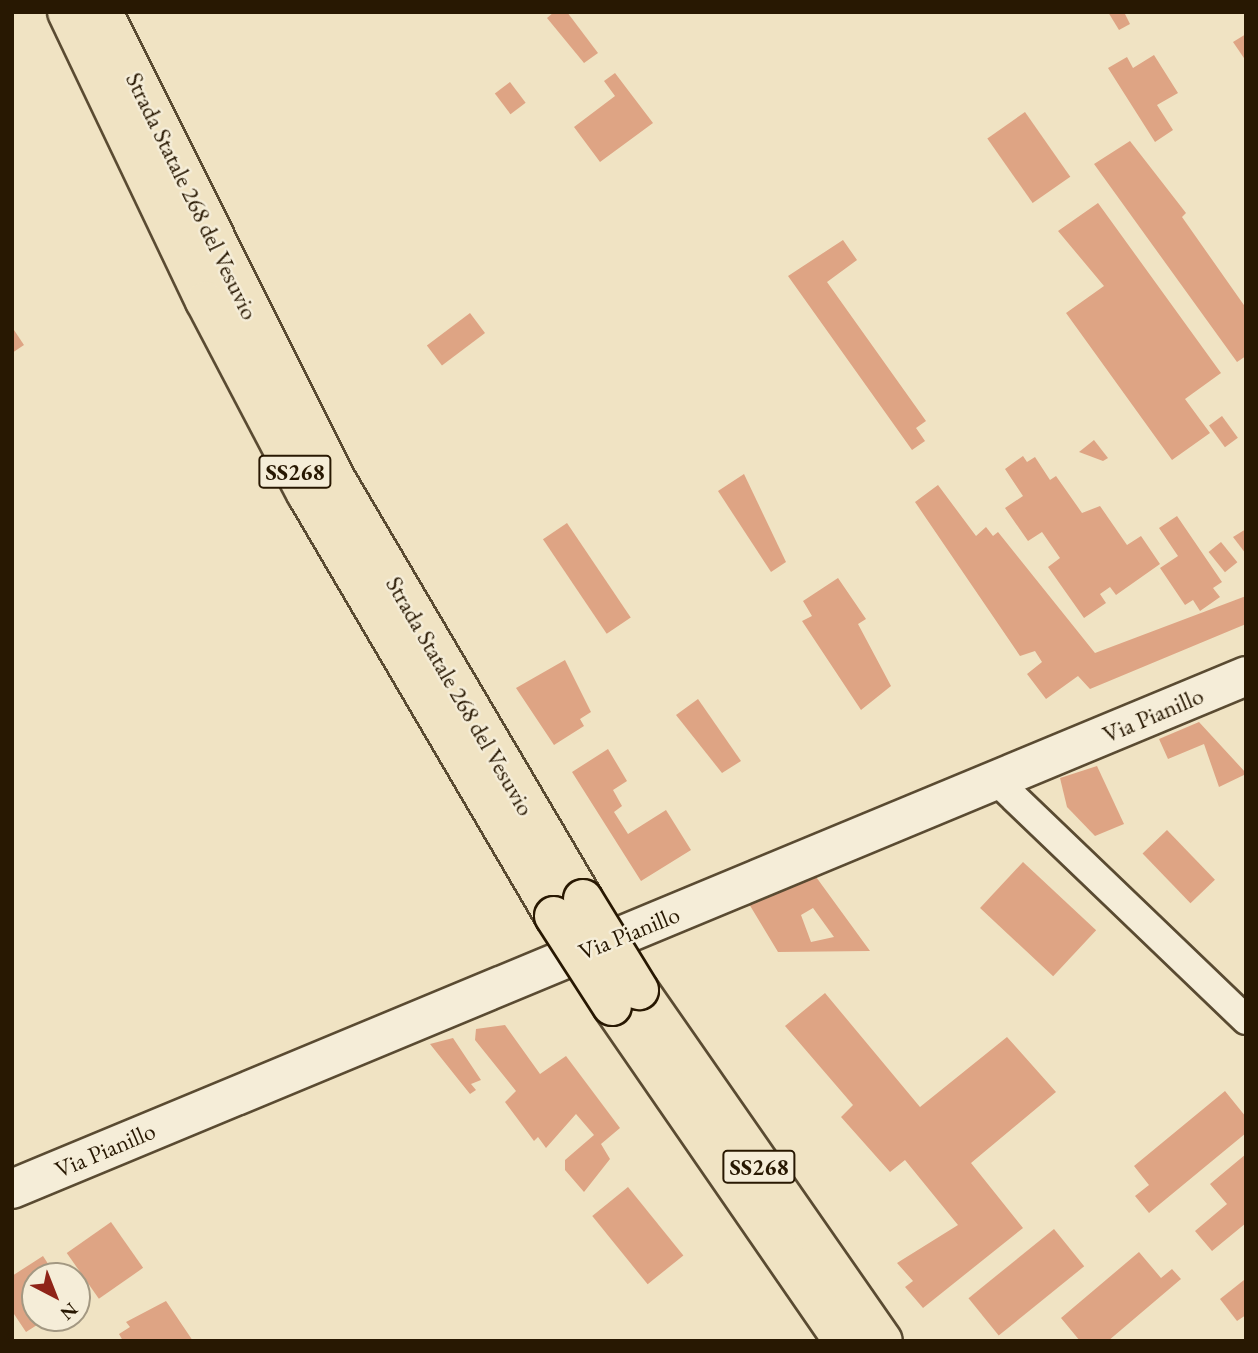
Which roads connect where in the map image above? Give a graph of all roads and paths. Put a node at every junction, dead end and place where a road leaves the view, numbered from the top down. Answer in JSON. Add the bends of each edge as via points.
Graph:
{"nodes":[{"id":1,"x":67,"y":12,"type":"edge"},
{"id":2,"x":103,"y":12,"type":"edge"},
{"id":3,"x":1246,"y":676,"type":"edge"},
{"id":4,"x":996,"y":781,"type":"junction"},
{"id":5,"x":568,"y":907,"type":"junction"},
{"id":6,"x":626,"y":998,"type":"junction"},
{"id":7,"x":1246,"y":1020,"type":"edge"},
{"id":8,"x":12,"y":1189,"type":"edge"},
{"id":9,"x":843,"y":1341,"type":"edge"},
{"id":10,"x":883,"y":1341,"type":"edge"}],
"edges":[{"from":1,"to":5,"type":"highway","name":"Strada Statale 268 del Vesuvio","number":"SS268","via":[[205,301],[300,481]]},
{"from":2,"to":5,"type":"highway","name":"Strada Statale 268 del Vesuvio","number":"SS268","via":[[334,477]]},
{"from":3,"to":4,"type":"street","name":"Via Pianillo"},
{"from":4,"to":7,"type":"street"},
{"from":4,"to":8,"type":"street","name":"Via Pianillo"},
{"from":5,"to":6,"type":"highway","name":"Strada Statale 268 del Vesuvio","number":"SS268","bridge":true},
{"from":6,"to":9,"type":"highway","name":"Strada Statale 268 del Vesuvio","number":"SS268"},
{"from":6,"to":10,"type":"highway","name":"Strada Statale 268 del Vesuvio","number":"SS268"}]}
